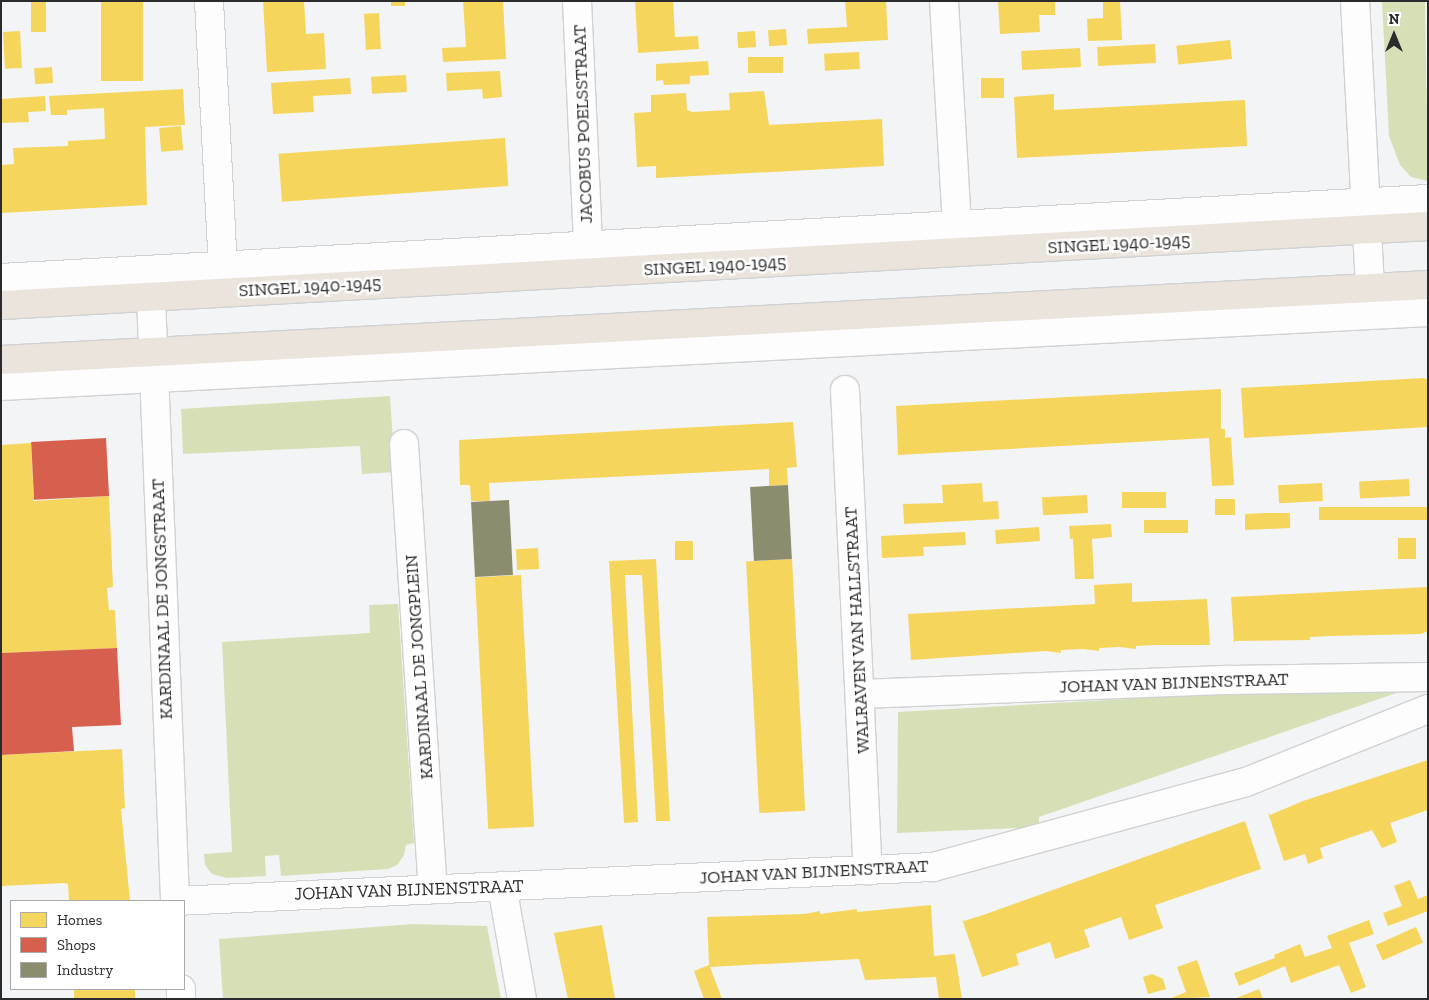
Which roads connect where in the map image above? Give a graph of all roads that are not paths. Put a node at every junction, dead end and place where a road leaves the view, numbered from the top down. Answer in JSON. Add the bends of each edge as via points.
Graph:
{"nodes":[{"id":1,"x":209,"y":1,"type":"edge"},
{"id":2,"x":578,"y":1,"type":"edge"},
{"id":3,"x":944,"y":1,"type":"edge"},
{"id":4,"x":1355,"y":1,"type":"edge"},
{"id":5,"x":1428,"y":199,"type":"edge"},
{"id":6,"x":1366,"y":204,"type":"junction"},
{"id":7,"x":957,"y":226,"type":"junction"},
{"id":8,"x":1428,"y":226,"type":"edge"},
{"id":9,"x":1367,"y":231,"type":"junction"},
{"id":10,"x":588,"y":247,"type":"junction"},
{"id":11,"x":223,"y":267,"type":"junction"},
{"id":12,"x":1,"y":278,"type":"edge"},
{"id":13,"x":1428,"y":285,"type":"edge"},
{"id":14,"x":1370,"y":289,"type":"junction"},
{"id":15,"x":151,"y":297,"type":"junction"},
{"id":16,"x":1,"y":305,"type":"edge"},
{"id":17,"x":1428,"y":312,"type":"edge"},
{"id":18,"x":151,"y":350,"type":"junction"},
{"id":19,"x":1,"y":360,"type":"edge"},
{"id":20,"x":152,"y":377,"type":"junction"},
{"id":21,"x":1,"y":386,"type":"edge"},
{"id":22,"x":845,"y":390,"type":"dead end"},
{"id":23,"x":404,"y":444,"type":"dead end"},
{"id":24,"x":1428,"y":677,"type":"edge"},
{"id":25,"x":860,"y":694,"type":"junction"},
{"id":26,"x":1428,"y":709,"type":"edge"},
{"id":27,"x":868,"y":870,"type":"junction"},
{"id":28,"x":502,"y":886,"type":"junction"},
{"id":29,"x":433,"y":889,"type":"junction"},
{"id":30,"x":175,"y":900,"type":"edge"},
{"id":31,"x":185,"y":901,"type":"edge"},
{"id":32,"x":522,"y":999,"type":"edge"}],
"edges":[{"from":1,"to":11,"type":"street"},
{"from":2,"to":10,"type":"street","name":"JACOBUS POELSSTRAAT"},
{"from":3,"to":7,"type":"street"},
{"from":4,"to":6,"type":"street"},
{"from":5,"to":6,"type":"street","name":"SINGEL 1940-1945"},
{"from":6,"to":7,"type":"street","name":"SINGEL 1940-1945"},
{"from":6,"to":9,"type":"street"},
{"from":7,"to":10,"type":"street","name":"SINGEL 1940-1945"},
{"from":8,"to":9,"type":"main road","name":"SINGEL 1940-1945"},
{"from":9,"to":14,"type":"street"},
{"from":9,"to":15,"type":"main road","name":"SINGEL 1940-1945"},
{"from":10,"to":11,"type":"street","name":"SINGEL 1940-1945"},
{"from":11,"to":12,"type":"street","name":"SINGEL 1940-1945"},
{"from":13,"to":14,"type":"main road"},
{"from":14,"to":18,"type":"main road"},
{"from":15,"to":16,"type":"main road","name":"SINGEL 1940-1945"},
{"from":15,"to":18,"type":"street","name":"KARDINAAL DE JONGSTRAAT"},
{"from":17,"to":20,"type":"street"},
{"from":18,"to":19,"type":"main road"},
{"from":18,"to":20,"type":"street","name":"KARDINAAL DE JONGSTRAAT"},
{"from":20,"to":21,"type":"street"},
{"from":20,"to":30,"type":"street","name":"KARDINAAL DE JONGSTRAAT"},
{"from":22,"to":25,"type":"street","name":"WALRAVEN VAN HALLSTRAAT"},
{"from":23,"to":29,"type":"street","name":"KARDINAAL DE JONGPLEIN"},
{"from":24,"to":25,"type":"street","name":"JOHAN VAN BIJNENSTRAAT","via":[[1230,680]]},
{"from":25,"to":27,"type":"street","name":"WALRAVEN VAN HALLSTRAAT"},
{"from":26,"to":27,"type":"street","name":"JOHAN VAN BIJNENSTRAAT","via":[[1246,782],[933,867]]},
{"from":27,"to":28,"type":"street","name":"JOHAN VAN BIJNENSTRAAT"},
{"from":28,"to":29,"type":"street","name":"JOHAN VAN BIJNENSTRAAT"},
{"from":28,"to":32,"type":"street"},
{"from":29,"to":31,"type":"street","name":"JOHAN VAN BIJNENSTRAAT"}]}
